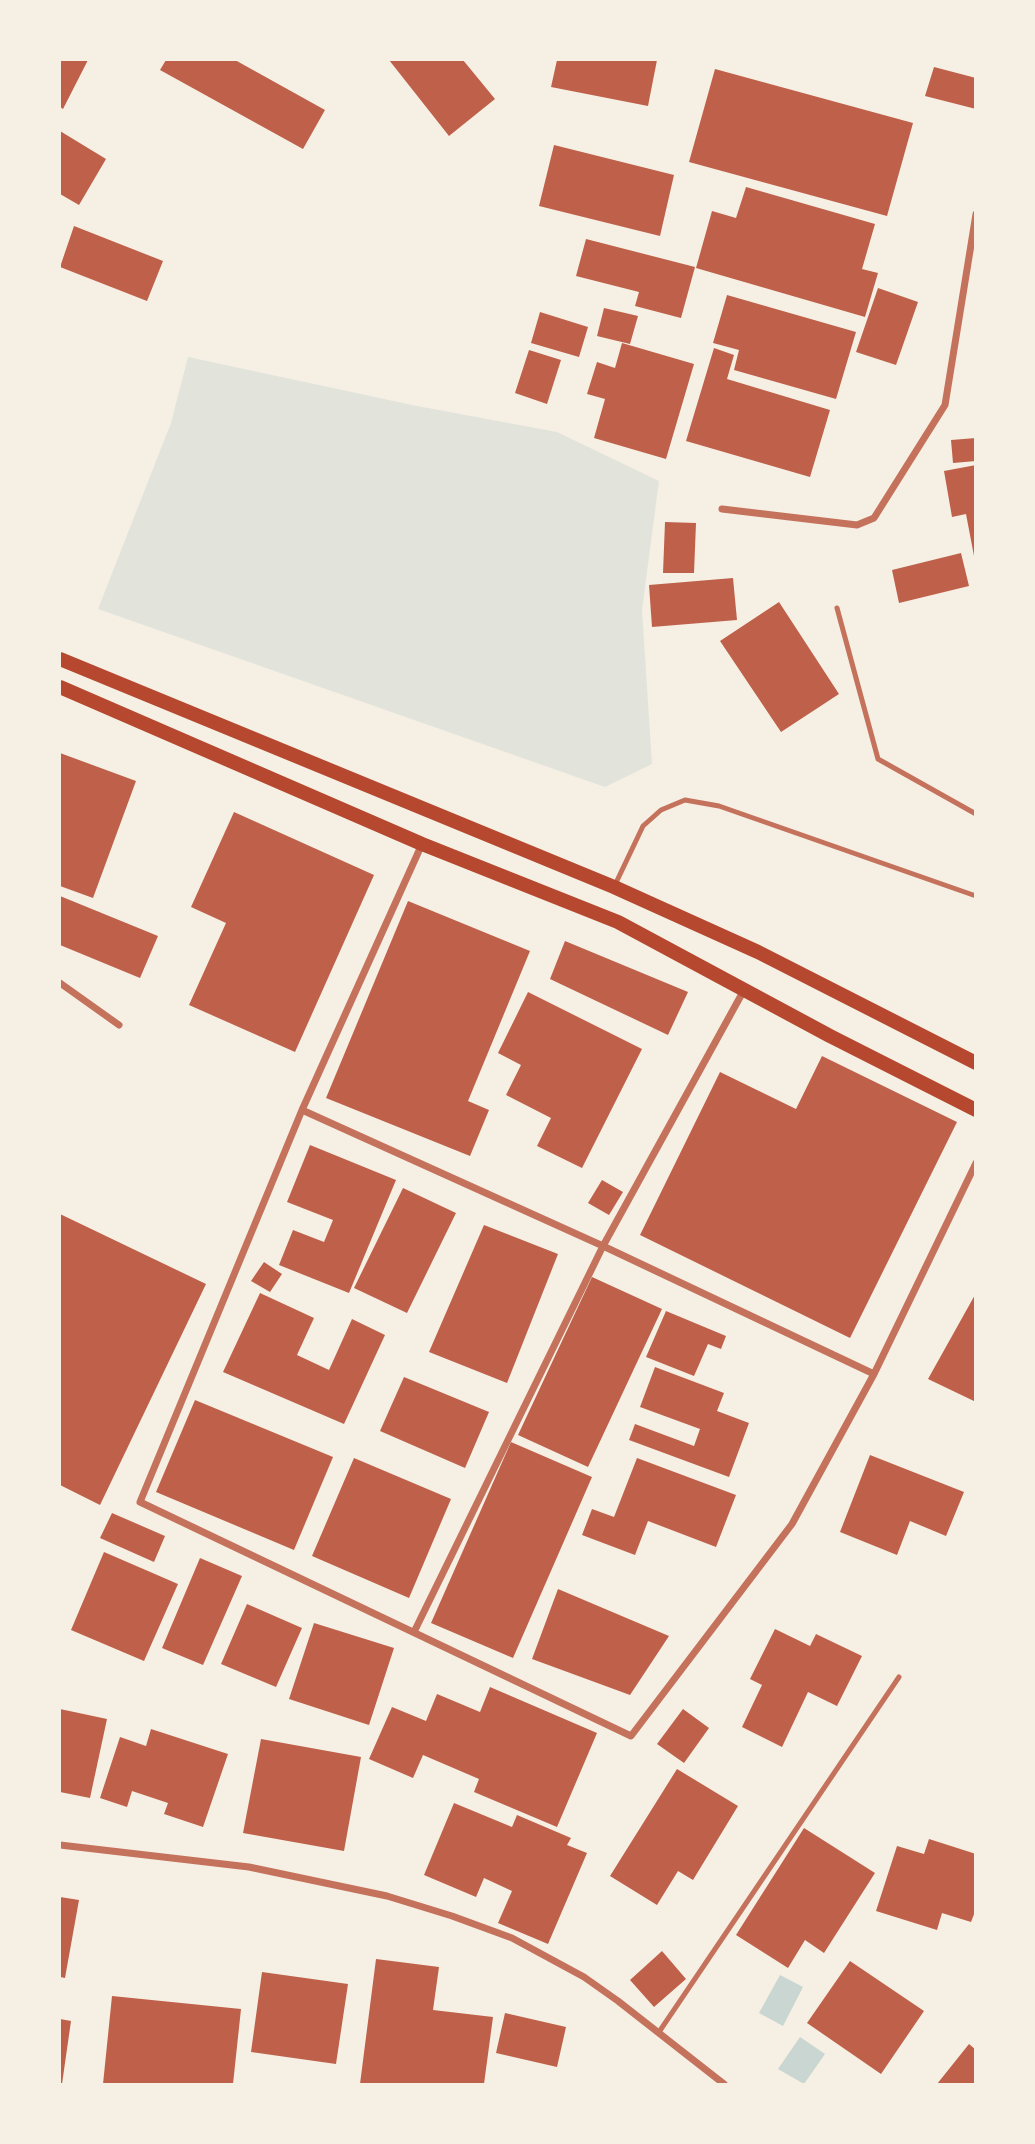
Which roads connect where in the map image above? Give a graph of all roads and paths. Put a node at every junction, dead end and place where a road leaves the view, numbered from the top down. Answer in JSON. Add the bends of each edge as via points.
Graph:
{"nodes":[{"id":1,"x":975,"y":214,"type":"edge"},
{"id":2,"x":722,"y":509,"type":"dead end"},
{"id":3,"x":837,"y":608,"type":"dead end"},
{"id":4,"x":60,"y":659,"type":"edge"},
{"id":5,"x":60,"y":687,"type":"edge"},
{"id":6,"x":975,"y":814,"type":"edge"},
{"id":7,"x":422,"y":844,"type":"junction"},
{"id":8,"x":614,"y":887,"type":"junction"},
{"id":9,"x":975,"y":896,"type":"edge"},
{"id":10,"x":60,"y":983,"type":"edge"},
{"id":11,"x":744,"y":990,"type":"junction"},
{"id":12,"x":119,"y":1026,"type":"dead end"},
{"id":13,"x":975,"y":1063,"type":"edge"},
{"id":14,"x":302,"y":1110,"type":"junction"},
{"id":15,"x":975,"y":1110,"type":"edge"},
{"id":16,"x":975,"y":1163,"type":"edge"},
{"id":17,"x":603,"y":1246,"type":"junction"},
{"id":18,"x":874,"y":1374,"type":"junction"},
{"id":19,"x":414,"y":1632,"type":"junction"},
{"id":20,"x":899,"y":1677,"type":"dead end"},
{"id":21,"x":60,"y":1845,"type":"edge"},
{"id":22,"x":659,"y":2032,"type":"junction"},
{"id":23,"x":724,"y":2084,"type":"edge"}],
"edges":[{"from":1,"to":2,"type":"street","via":[[945,405],[874,518],[857,526]]},
{"from":3,"to":6,"type":"lane","via":[[878,759]]},
{"from":4,"to":8,"type":"main road"},
{"from":5,"to":7,"type":"main road"},
{"from":7,"to":11,"type":"main road","via":[[618,922]]},
{"from":7,"to":14,"type":"street"},
{"from":8,"to":9,"type":"lane","via":[[643,826],[661,810],[685,800],[719,806]]},
{"from":8,"to":13,"type":"main road","via":[[758,952]]},
{"from":10,"to":12,"type":"street"},
{"from":11,"to":15,"type":"main road"},
{"from":11,"to":17,"type":"street"},
{"from":14,"to":17,"type":"street"},
{"from":14,"to":19,"type":"street","via":[[139,1502]]},
{"from":16,"to":18,"type":"street"},
{"from":17,"to":18,"type":"street"},
{"from":17,"to":19,"type":"street"},
{"from":18,"to":19,"type":"street","via":[[792,1524],[631,1736]]},
{"from":20,"to":22,"type":"lane"},
{"from":21,"to":22,"type":"street","via":[[249,1867],[375,1893],[452,1916],[512,1938],[573,1971]]},
{"from":22,"to":23,"type":"street"}]}
